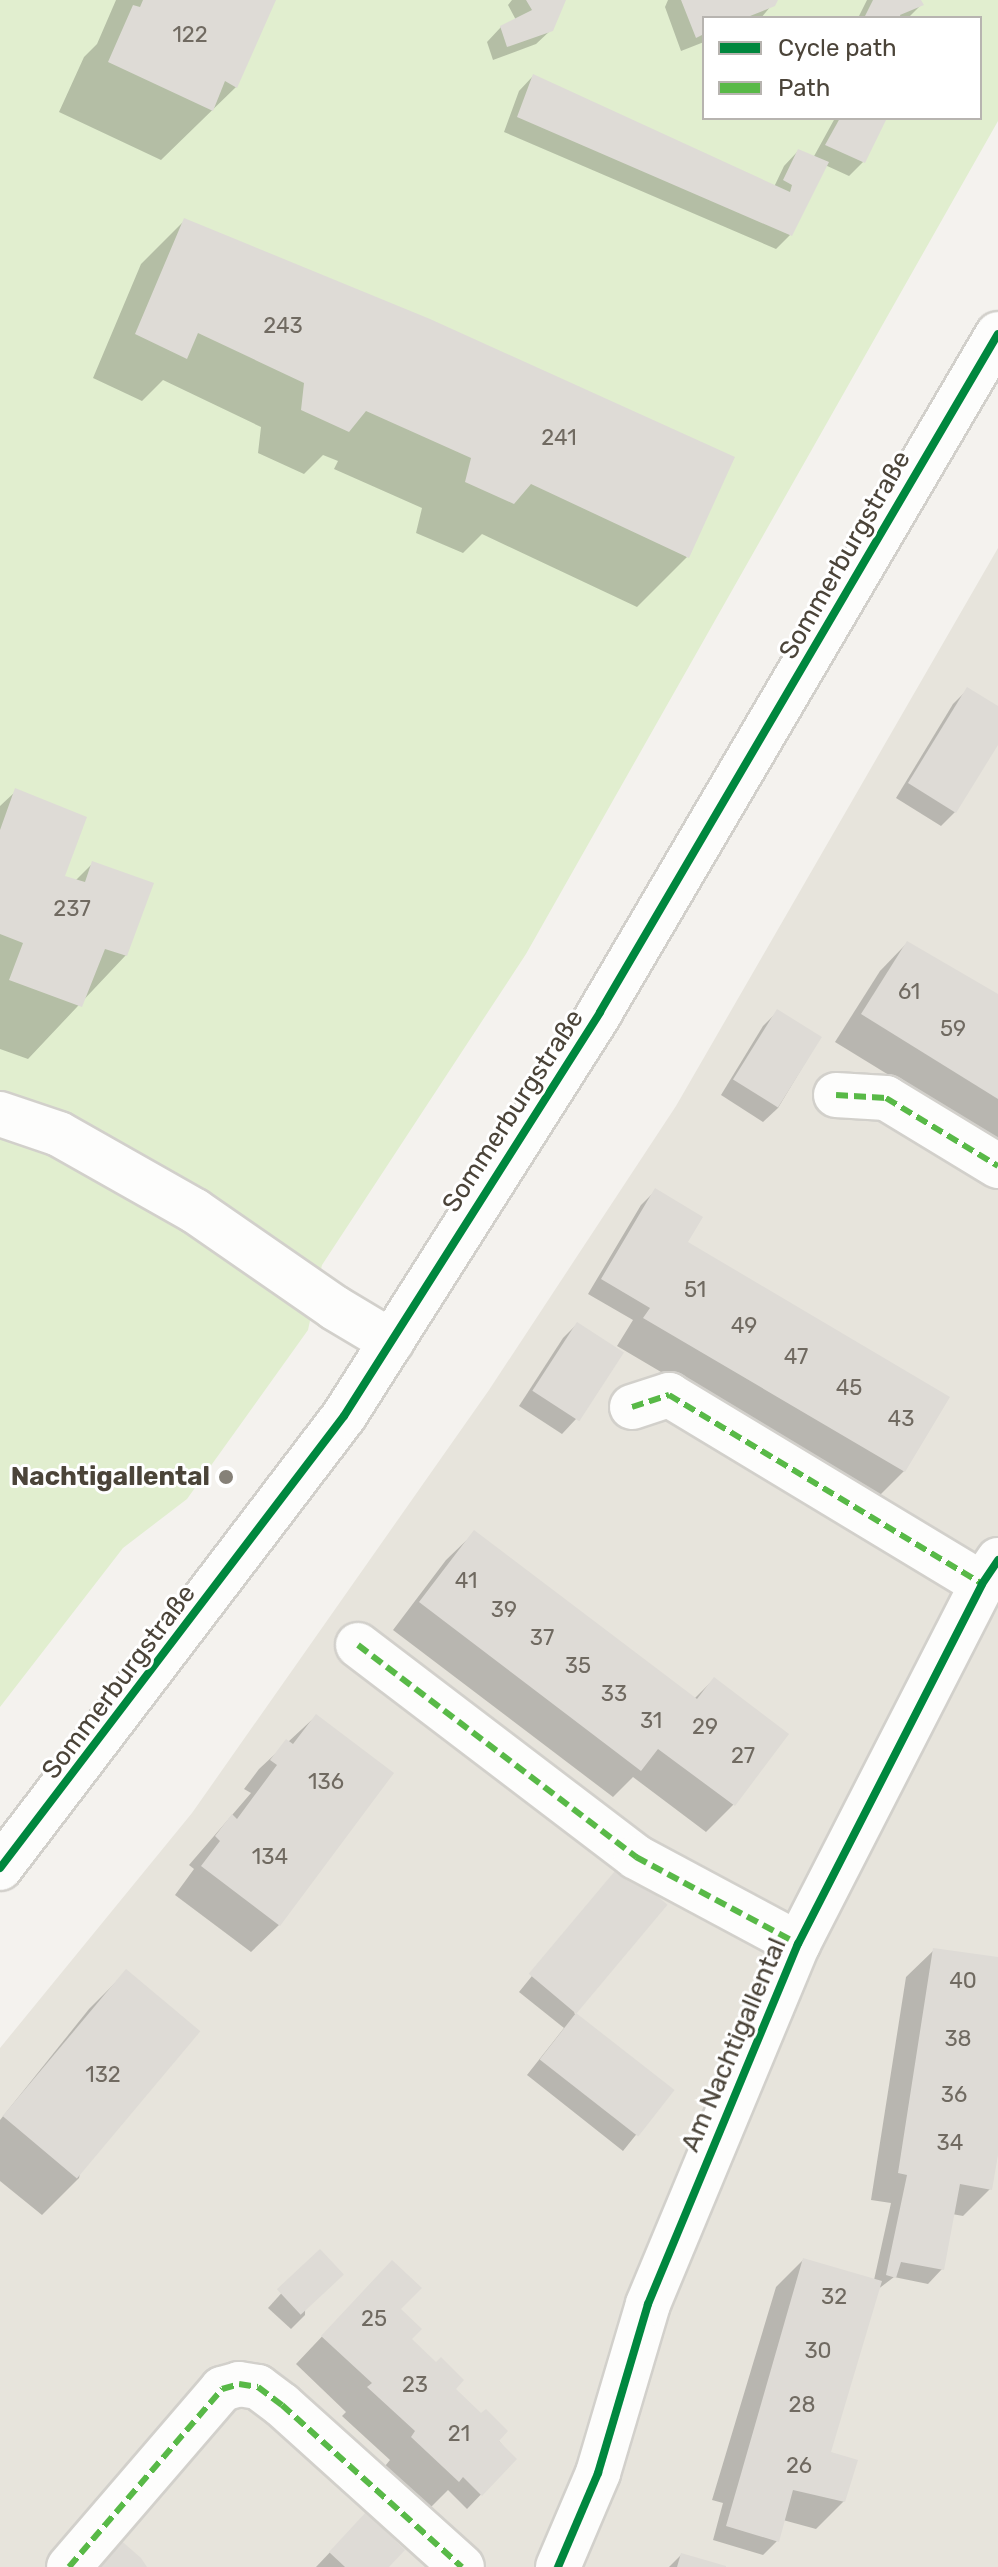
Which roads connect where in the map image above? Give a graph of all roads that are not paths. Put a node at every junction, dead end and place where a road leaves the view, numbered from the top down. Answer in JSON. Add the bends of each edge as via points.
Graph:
{"nodes":[{"id":1,"x":998,"y":334,"type":"edge"},
{"id":2,"x":836,"y":1095,"type":"dead end"},
{"id":3,"x":0,"y":1114,"type":"edge"},
{"id":4,"x":998,"y":1166,"type":"edge"},
{"id":5,"x":392,"y":1342,"type":"junction"},
{"id":6,"x":632,"y":1407,"type":"dead end"},
{"id":7,"x":990,"y":1572,"type":"edge"},
{"id":8,"x":358,"y":1645,"type":"dead end"},
{"id":9,"x":0,"y":1868,"type":"edge"},
{"id":10,"x":798,"y":1944,"type":"junction"},
{"id":11,"x":69,"y":2567,"type":"edge"},
{"id":12,"x":462,"y":2567,"type":"edge"},
{"id":13,"x":558,"y":2567,"type":"edge"}],
"edges":[{"from":1,"to":5,"type":"street","name":"Sommerburgstraße","via":[[600,1012]]},
{"from":2,"to":4,"type":"street","via":[[886,1098]]},
{"from":3,"to":5,"type":"street","via":[[59,1134],[195,1211]]},
{"from":5,"to":9,"type":"street","name":"Sommerburgstraße","via":[[273,1513]]},
{"from":6,"to":7,"type":"street","name":"Am Nachtigallental","via":[[669,1395]]},
{"from":7,"to":10,"type":"street","name":"Am Nachtigallental"},
{"from":8,"to":10,"type":"street","name":"Am Nachtigallental","via":[[636,1857]]},
{"from":10,"to":13,"type":"street","name":"Am Nachtigallental","via":[[648,2304],[598,2473]]},
{"from":11,"to":12,"type":"street","via":[[222,2389],[239,2384],[258,2387],[282,2405]]}]}
